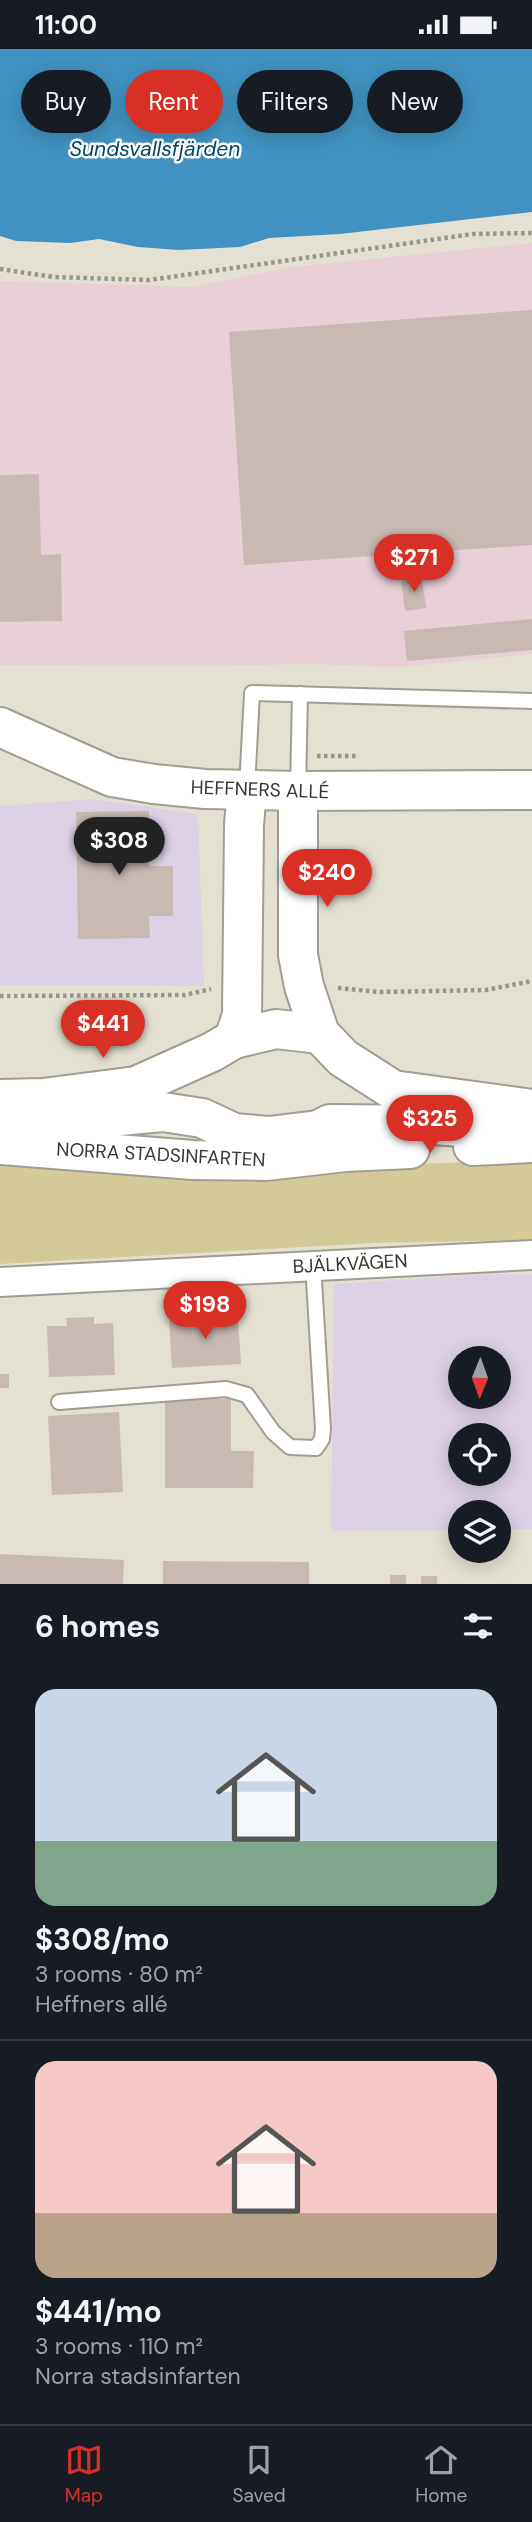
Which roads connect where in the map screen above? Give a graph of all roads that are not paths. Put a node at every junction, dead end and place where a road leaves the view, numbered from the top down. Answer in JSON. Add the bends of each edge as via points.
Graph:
{"nodes":[{"id":1,"x":300,"y":694,"type":"junction"},
{"id":2,"x":532,"y":701,"type":"edge"},
{"id":3,"x":0,"y":727,"type":"edge"},
{"id":4,"x":247,"y":790,"type":"junction"},
{"id":5,"x":532,"y":790,"type":"edge"},
{"id":6,"x":298,"y":791,"type":"junction"},
{"id":7,"x":223,"y":1045,"type":"junction"},
{"id":8,"x":331,"y":1046,"type":"junction"},
{"id":9,"x":0,"y":1099,"type":"edge"},
{"id":10,"x":532,"y":1109,"type":"edge"},
{"id":11,"x":202,"y":1118,"type":"junction"},
{"id":12,"x":330,"y":1124,"type":"junction"},
{"id":13,"x":0,"y":1127,"type":"edge"},
{"id":14,"x":532,"y":1133,"type":"edge"},
{"id":15,"x":532,"y":1143,"type":"edge"},
{"id":16,"x":0,"y":1145,"type":"edge"},
{"id":17,"x":532,"y":1255,"type":"edge"},
{"id":18,"x":313,"y":1265,"type":"junction"},
{"id":19,"x":0,"y":1282,"type":"edge"},
{"id":20,"x":59,"y":1402,"type":"dead end"}],
"edges":[{"from":1,"to":2,"type":"lane"},
{"from":1,"to":4,"type":"lane","via":[[251,693]]},
{"from":1,"to":6,"type":"lane"},
{"from":3,"to":4,"type":"main road","name":"HEFFNERS ALLÉ","via":[[112,777]]},
{"from":4,"to":6,"type":"main road","name":"HEFFNERS ALLÉ"},
{"from":4,"to":7,"type":"main road","name":"NORRA STADSINFARTEN","via":[[242,1015]]},
{"from":5,"to":6,"type":"main road","name":"HEFFNERS ALLÉ"},
{"from":6,"to":8,"type":"main road","via":[[298,955],[304,986]]},
{"from":7,"to":8,"type":"main road","via":[[276,1029]]},
{"from":7,"to":9,"type":"main road","via":[[136,1086]]},
{"from":7,"to":11,"type":"main road","name":"NORRA STADSINFARTEN","via":[[202,1066],[196,1082]]},
{"from":8,"to":10,"type":"main road","via":[[393,1090]]},
{"from":8,"to":12,"type":"main road","via":[[346,1091]]},
{"from":11,"to":12,"type":"main road","name":"NORRA STADSINFARTEN","via":[[234,1133],[269,1136],[318,1130]]},
{"from":11,"to":13,"type":"main road","name":"NORRA STADSINFARTEN","via":[[163,1112]]},
{"from":12,"to":14,"type":"main road","name":"NORRA STADSINFARTEN","via":[[434,1125]]},
{"from":15,"to":16,"type":"main road","name":"NORRA STADSINFARTEN","via":[[345,1152],[266,1161]]},
{"from":17,"to":18,"type":"street","name":"BJÄLKVÄGEN"},
{"from":18,"to":19,"type":"street","name":"BJÄLKVÄGEN"},
{"from":18,"to":20,"type":"lane","via":[[323,1429],[316,1448],[290,1447],[273,1432],[247,1395],[226,1388]]}]}
